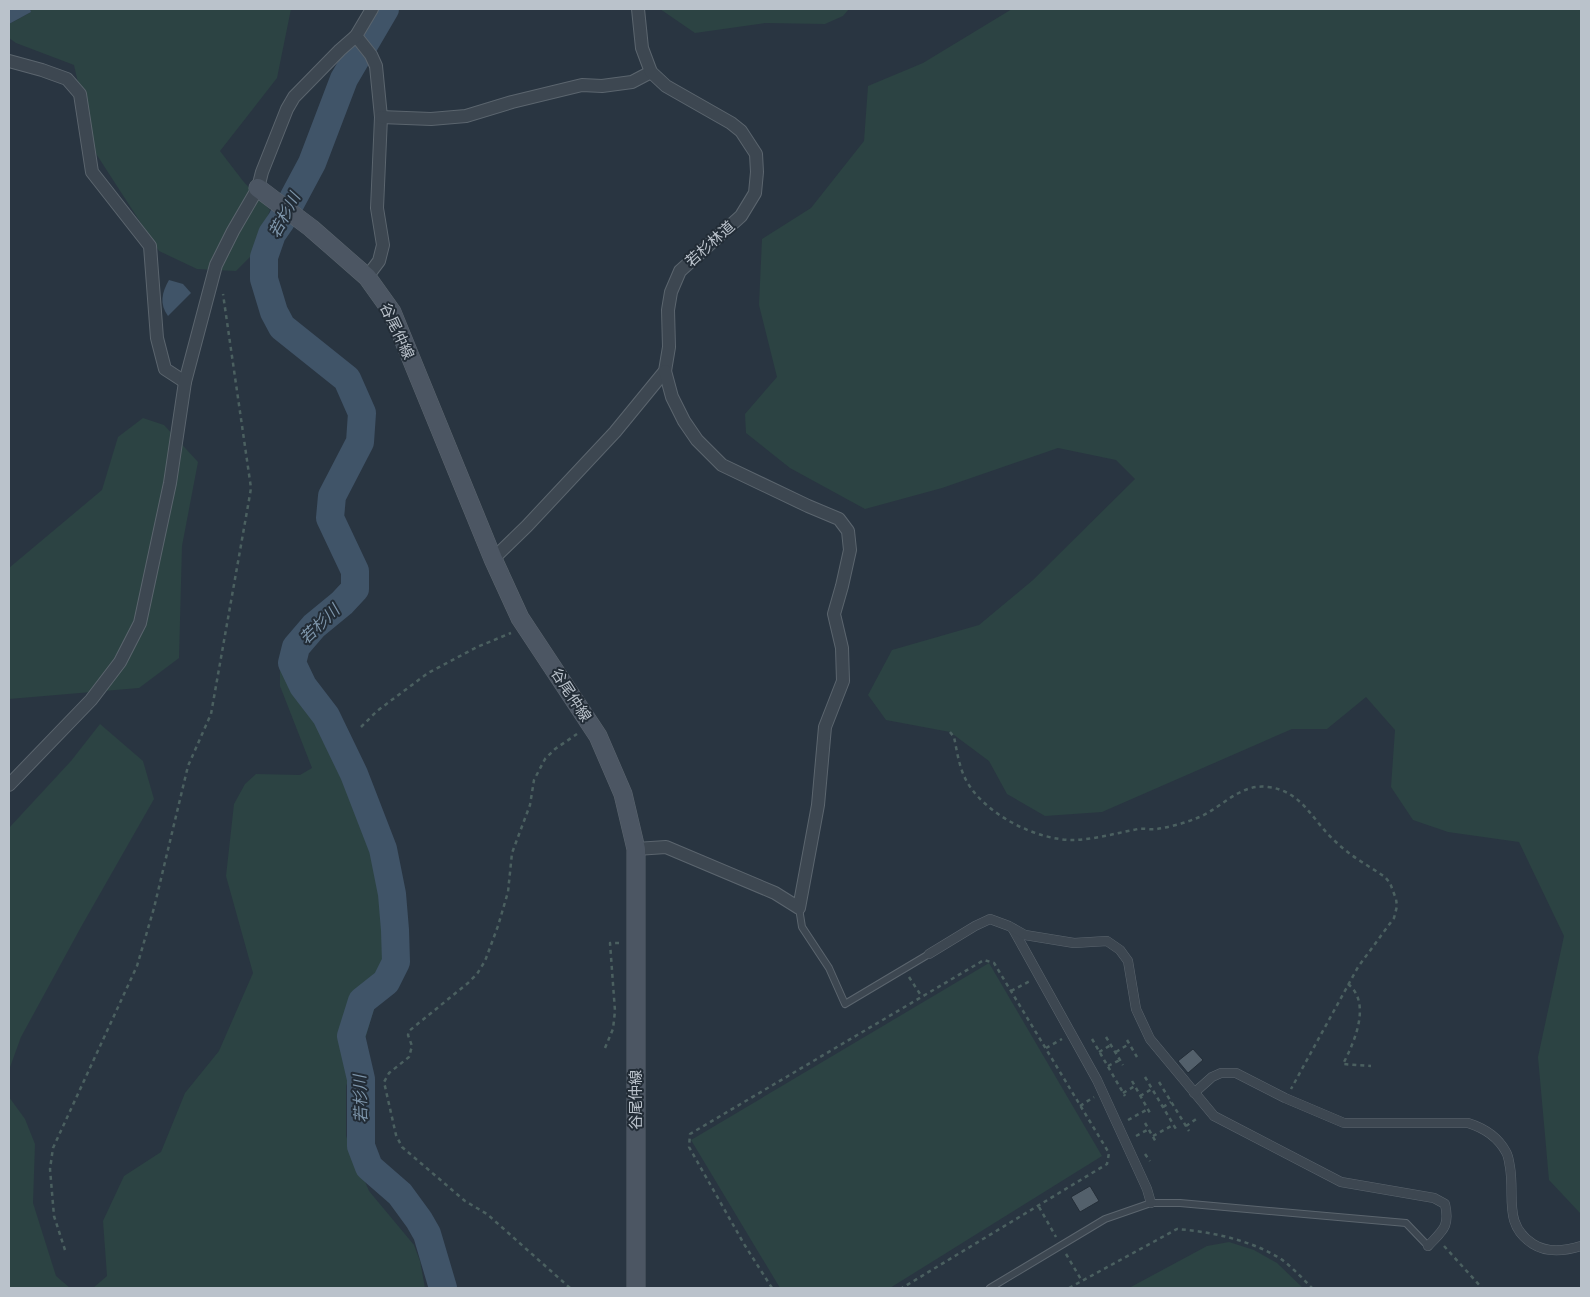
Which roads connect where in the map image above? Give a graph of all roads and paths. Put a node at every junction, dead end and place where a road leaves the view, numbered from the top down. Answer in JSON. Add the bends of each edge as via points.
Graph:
{"nodes":[{"id":1,"x":372,"y":9,"type":"edge"},
{"id":2,"x":638,"y":9,"type":"edge"},
{"id":3,"x":357,"y":37,"type":"junction"},
{"id":4,"x":9,"y":61,"type":"edge"},
{"id":5,"x":651,"y":72,"type":"junction"},
{"id":6,"x":381,"y":117,"type":"junction"},
{"id":7,"x":265,"y":193,"type":"junction"},
{"id":8,"x":214,"y":272,"type":"junction"},
{"id":9,"x":367,"y":277,"type":"junction"},
{"id":10,"x":665,"y":371,"type":"junction"},
{"id":11,"x":185,"y":382,"type":"junction"},
{"id":12,"x":493,"y":559,"type":"junction"},
{"id":13,"x":527,"y":628,"type":"junction"},
{"id":14,"x":590,"y":724,"type":"junction"},
{"id":15,"x":361,"y":727,"type":"dead end"},
{"id":16,"x":950,"y":732,"type":"dead end"},
{"id":17,"x":9,"y":785,"type":"edge"},
{"id":18,"x":636,"y":849,"type":"junction"},
{"id":19,"x":799,"y":908,"type":"junction"},
{"id":20,"x":1013,"y":929,"type":"junction"},
{"id":21,"x":636,"y":944,"type":"junction"},
{"id":22,"x":929,"y":954,"type":"joint"},
{"id":23,"x":904,"y":968,"type":"junction"},
{"id":24,"x":1040,"y":975,"type":"junction"},
{"id":25,"x":1348,"y":984,"type":"junction"},
{"id":26,"x":1011,"y":991,"type":"junction"},
{"id":27,"x":922,"y":996,"type":"junction"},
{"id":28,"x":1072,"y":1033,"type":"junction"},
{"id":29,"x":1106,"y":1037,"type":"dead end"},
{"id":30,"x":1092,"y":1039,"type":"dead end"},
{"id":31,"x":1127,"y":1040,"type":"dead end"},
{"id":32,"x":1129,"y":1044,"type":"junction"},
{"id":33,"x":1111,"y":1045,"type":"junction"},
{"id":34,"x":1141,"y":1047,"type":"dead end"},
{"id":35,"x":605,"y":1048,"type":"dead end"},
{"id":36,"x":1046,"y":1048,"type":"junction"},
{"id":37,"x":1134,"y":1051,"type":"junction"},
{"id":38,"x":1099,"y":1052,"type":"junction"},
{"id":39,"x":1116,"y":1052,"type":"junction"},
{"id":40,"x":1137,"y":1057,"type":"dead end"},
{"id":41,"x":1120,"y":1059,"type":"junction"},
{"id":42,"x":1123,"y":1065,"type":"dead end"},
{"id":43,"x":1108,"y":1066,"type":"junction"},
{"id":44,"x":1371,"y":1066,"type":"dead end"},
{"id":45,"x":1145,"y":1077,"type":"dead end"},
{"id":46,"x":1132,"y":1081,"type":"dead end"},
{"id":47,"x":1159,"y":1082,"type":"dead end"},
{"id":48,"x":1135,"y":1086,"type":"junction"},
{"id":49,"x":1152,"y":1089,"type":"junction"},
{"id":50,"x":1194,"y":1093,"type":"junction"},
{"id":51,"x":1140,"y":1096,"type":"junction"},
{"id":52,"x":1285,"y":1098,"type":"junction"},
{"id":53,"x":1171,"y":1102,"type":"junction"},
{"id":54,"x":1163,"y":1107,"type":"junction"},
{"id":55,"x":1148,"y":1109,"type":"junction"},
{"id":56,"x":1208,"y":1110,"type":"junction"},
{"id":57,"x":1150,"y":1113,"type":"dead end"},
{"id":58,"x":1128,"y":1120,"type":"dead end"},
{"id":59,"x":1145,"y":1123,"type":"dead end"},
{"id":60,"x":1174,"y":1124,"type":"junction"},
{"id":61,"x":1186,"y":1126,"type":"junction"},
{"id":62,"x":1149,"y":1129,"type":"junction"},
{"id":63,"x":1176,"y":1129,"type":"dead end"},
{"id":64,"x":1189,"y":1131,"type":"dead end"},
{"id":65,"x":1136,"y":1136,"type":"dead end"},
{"id":66,"x":1153,"y":1136,"type":"junction"},
{"id":67,"x":1156,"y":1142,"type":"dead end"},
{"id":68,"x":1151,"y":1203,"type":"junction"},
{"id":69,"x":1436,"y":1237,"type":"junction"},
{"id":70,"x":1428,"y":1246,"type":"joint"},
{"id":71,"x":1581,"y":1246,"type":"edge"},
{"id":72,"x":65,"y":1250,"type":"dead end"},
{"id":73,"x":570,"y":1288,"type":"edge"},
{"id":74,"x":636,"y":1288,"type":"edge"},
{"id":75,"x":772,"y":1288,"type":"edge"},
{"id":76,"x":902,"y":1288,"type":"edge"},
{"id":77,"x":990,"y":1288,"type":"edge"},
{"id":78,"x":1069,"y":1288,"type":"edge"},
{"id":79,"x":1312,"y":1288,"type":"edge"},
{"id":80,"x":1482,"y":1288,"type":"edge"}],
"edges":[{"from":1,"to":3,"type":"street"},
{"from":2,"to":5,"type":"street","name":"若杉林道","via":[[642,48]]},
{"from":3,"to":6,"type":"street","via":[[376,66]]},
{"from":3,"to":7,"type":"street","via":[[294,97],[262,172]]},
{"from":4,"to":11,"type":"street","via":[[67,79],[80,94],[92,172],[150,246],[157,338],[164,369]]},
{"from":5,"to":6,"type":"street","via":[[632,82],[582,85],[466,116],[431,119]]},
{"from":5,"to":10,"type":"street","name":"若杉林道","via":[[666,86],[741,131],[756,154],[757,172],[755,193],[741,216],[680,271],[668,310],[669,347]]},
{"from":6,"to":9,"type":"street","via":[[377,208],[384,245],[379,261]]},
{"from":7,"to":8,"type":"street","via":[[233,231]]},
{"from":7,"to":9,"type":"main road","name":"谷尾仲線"},
{"from":8,"to":11,"type":"street"},
{"from":8,"to":72,"type":"path","via":[[222,286],[251,488],[211,714],[188,766],[137,966],[54,1148],[50,1168],[54,1216]]},
{"from":9,"to":12,"type":"main road","name":"谷尾仲線","via":[[392,312]]},
{"from":10,"to":12,"type":"street","via":[[615,432]]},
{"from":10,"to":19,"type":"street","via":[[672,397],[684,421],[696,440],[722,465],[839,519],[848,531],[850,550],[834,614],[842,648],[843,680],[825,727],[818,805]]},
{"from":11,"to":17,"type":"street","via":[[170,483],[140,623],[120,662],[91,700]]},
{"from":12,"to":13,"type":"main road","name":"谷尾仲線"},
{"from":13,"to":14,"type":"main road","name":"谷尾仲線"},
{"from":13,"to":15,"type":"path","via":[[477,647],[428,674],[377,711]]},
{"from":14,"to":18,"type":"main road","name":"谷尾仲線","via":[[623,794]]},
{"from":14,"to":73,"type":"path","via":[[545,759],[537,772],[530,806],[512,853],[505,904],[485,960],[468,983],[409,1031],[412,1046],[409,1057],[384,1082],[396,1136],[402,1147],[466,1201],[487,1214]]},
{"from":16,"to":25,"type":"path","via":[[965,778],[974,793],[990,808],[1016,824],[1057,839],[1083,839],[1172,826],[1205,815],[1257,786],[1292,794],[1335,842],[1385,877],[1394,891],[1397,906],[1394,918]]},
{"from":18,"to":19,"type":"street","via":[[666,847],[775,892]]},
{"from":18,"to":21,"type":"main road","name":"谷尾仲線"},
{"from":19,"to":23,"type":"lane","via":[[802,927],[829,968],[845,1004]]},
{"from":20,"to":22,"type":"street","via":[[990,919]]},
{"from":20,"to":24,"type":"street"},
{"from":20,"to":50,"type":"street","via":[[1024,935],[1074,943],[1107,941],[1120,950],[1128,961],[1136,1009],[1150,1039]]},
{"from":21,"to":35,"type":"path","via":[[610,943],[615,1012],[613,1030]]},
{"from":21,"to":74,"type":"main road","name":"谷尾仲線"},
{"from":22,"to":23,"type":"lane"},
{"from":23,"to":27,"type":"path"},
{"from":24,"to":26,"type":"path"},
{"from":24,"to":28,"type":"street"},
{"from":25,"to":44,"type":"path","via":[[1359,1001],[1359,1018],[1353,1045],[1343,1064]]},
{"from":25,"to":52,"type":"path"},
{"from":26,"to":27,"type":"path","via":[[994,963],[984,960]]},
{"from":26,"to":36,"type":"path"},
{"from":27,"to":75,"type":"path","via":[[690,1134],[690,1147]]},
{"from":28,"to":36,"type":"path"},
{"from":28,"to":68,"type":"street","via":[[1097,1080]]},
{"from":29,"to":33,"type":"path"},
{"from":30,"to":38,"type":"path"},
{"from":31,"to":32,"type":"path"},
{"from":32,"to":37,"type":"path"},
{"from":32,"to":39,"type":"path"},
{"from":33,"to":38,"type":"path"},
{"from":33,"to":39,"type":"path"},
{"from":34,"to":37,"type":"path"},
{"from":36,"to":76,"type":"path","via":[[1109,1153],[1107,1164]]},
{"from":37,"to":40,"type":"path"},
{"from":38,"to":43,"type":"path"},
{"from":39,"to":41,"type":"path"},
{"from":41,"to":42,"type":"path"},
{"from":41,"to":43,"type":"path"},
{"from":43,"to":48,"type":"path","via":[[1124,1094]]},
{"from":45,"to":49,"type":"path"},
{"from":46,"to":48,"type":"path"},
{"from":47,"to":53,"type":"path"},
{"from":48,"to":51,"type":"path"},
{"from":49,"to":51,"type":"path"},
{"from":49,"to":54,"type":"path"},
{"from":50,"to":52,"type":"street","via":[[1212,1077],[1236,1073]]},
{"from":50,"to":56,"type":"street"},
{"from":51,"to":55,"type":"path"},
{"from":52,"to":71,"type":"street","via":[[1344,1123],[1468,1123],[1482,1128],[1499,1142],[1507,1154],[1515,1226],[1526,1240],[1539,1248],[1556,1250]]},
{"from":53,"to":54,"type":"path"},
{"from":53,"to":61,"type":"path"},
{"from":54,"to":60,"type":"path"},
{"from":55,"to":57,"type":"path"},
{"from":55,"to":58,"type":"path"},
{"from":56,"to":61,"type":"path"},
{"from":56,"to":69,"type":"street","via":[[1340,1182],[1434,1198],[1445,1204],[1448,1217],[1445,1228]]},
{"from":59,"to":62,"type":"path"},
{"from":60,"to":63,"type":"path"},
{"from":60,"to":66,"type":"path"},
{"from":61,"to":64,"type":"path"},
{"from":62,"to":65,"type":"path"},
{"from":62,"to":66,"type":"path"},
{"from":66,"to":67,"type":"path"},
{"from":68,"to":70,"type":"lane","via":[[1406,1223]]},
{"from":68,"to":77,"type":"lane","via":[[1105,1219]]},
{"from":69,"to":70,"type":"street"},
{"from":69,"to":80,"type":"path"},
{"from":78,"to":79,"type":"path","via":[[1177,1229],[1237,1240],[1268,1251],[1283,1260]]}]}
